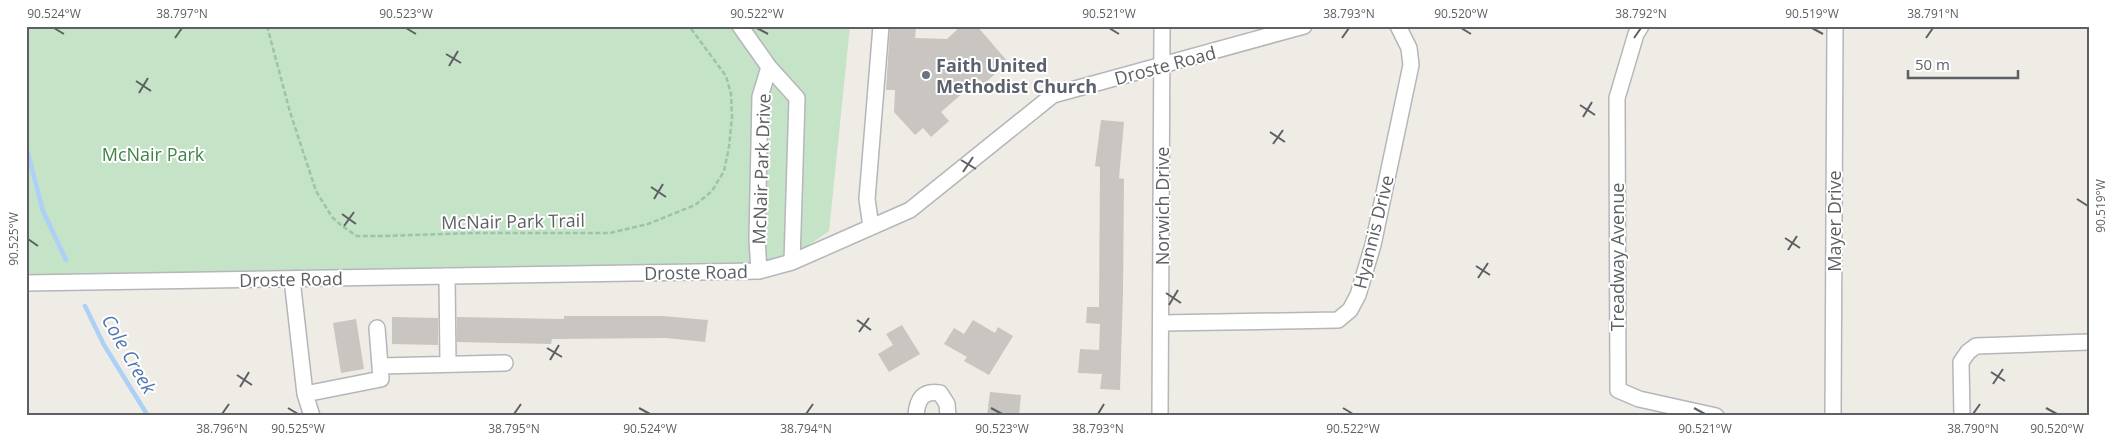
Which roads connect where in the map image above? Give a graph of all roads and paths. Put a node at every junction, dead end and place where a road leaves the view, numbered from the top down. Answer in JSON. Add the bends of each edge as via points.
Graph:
{"nodes":[{"id":1,"x":267,"y":26,"type":"edge"},
{"id":2,"x":689,"y":26,"type":"edge"},
{"id":3,"x":740,"y":26,"type":"edge"},
{"id":4,"x":881,"y":26,"type":"edge"},
{"id":5,"x":1162,"y":26,"type":"edge"},
{"id":6,"x":1304,"y":26,"type":"edge"},
{"id":7,"x":1398,"y":26,"type":"edge"},
{"id":8,"x":1641,"y":26,"type":"edge"},
{"id":9,"x":1835,"y":26,"type":"edge"},
{"id":10,"x":1162,"y":66,"type":"junction"},
{"id":11,"x":769,"y":67,"type":"junction"},
{"id":12,"x":871,"y":227,"type":"junction"},
{"id":13,"x":792,"y":262,"type":"junction"},
{"id":14,"x":759,"y":271,"type":"junction"},
{"id":15,"x":448,"y":276,"type":"junction"},
{"id":16,"x":292,"y":279,"type":"junction"},
{"id":17,"x":26,"y":282,"type":"edge"},
{"id":18,"x":1162,"y":323,"type":"junction"},
{"id":19,"x":377,"y":328,"type":"dead end"},
{"id":20,"x":2089,"y":342,"type":"edge"},
{"id":21,"x":505,"y":363,"type":"dead end"},
{"id":22,"x":448,"y":364,"type":"junction"},
{"id":23,"x":380,"y":366,"type":"junction"},
{"id":24,"x":305,"y":394,"type":"junction"},
{"id":25,"x":312,"y":416,"type":"edge"},
{"id":26,"x":916,"y":416,"type":"edge"},
{"id":27,"x":948,"y":416,"type":"edge"},
{"id":28,"x":1160,"y":416,"type":"edge"},
{"id":29,"x":1716,"y":416,"type":"edge"},
{"id":30,"x":1833,"y":416,"type":"edge"},
{"id":31,"x":1962,"y":416,"type":"edge"}],
"edges":[{"from":1,"to":2,"type":"path","name":"McNair Park Trail","via":[[316,191],[332,217],[357,236],[610,233],[648,224],[695,205],[712,191],[724,171],[732,116],[726,76]]},
{"from":3,"to":11,"type":"street","name":"McNair Park Drive"},
{"from":4,"to":12,"type":"street","via":[[867,199]]},
{"from":5,"to":10,"type":"street","name":"Norwich Drive"},
{"from":6,"to":10,"type":"street","name":"Droste Road"},
{"from":7,"to":18,"type":"street","name":"Hyannis Drive","via":[[1409,48],[1411,65],[1373,245],[1358,295],[1350,310],[1338,320]]},
{"from":8,"to":29,"type":"street","name":"Treadway Avenue","via":[[1618,98],[1618,390],[1638,399]]},
{"from":9,"to":30,"type":"street","name":"Mayer Drive"},
{"from":10,"to":12,"type":"street","name":"Droste Road","via":[[1053,95],[910,210]]},
{"from":10,"to":18,"type":"street","name":"Norwich Drive"},
{"from":11,"to":13,"type":"street","name":"McNair Park Drive","via":[[797,98]]},
{"from":11,"to":14,"type":"street","name":"McNair Park Drive","via":[[760,97]]},
{"from":12,"to":13,"type":"street","name":"Droste Road"},
{"from":13,"to":14,"type":"street","name":"Droste Road"},
{"from":14,"to":15,"type":"street","name":"Droste Road"},
{"from":15,"to":16,"type":"street","name":"Droste Road"},
{"from":15,"to":22,"type":"street"},
{"from":16,"to":17,"type":"street","name":"Droste Road"},
{"from":16,"to":24,"type":"street"},
{"from":18,"to":28,"type":"street","name":"Norwich Drive"},
{"from":19,"to":23,"type":"street"},
{"from":20,"to":31,"type":"street","via":[[1976,346],[1961,362]]},
{"from":21,"to":22,"type":"street"},
{"from":22,"to":23,"type":"street"},
{"from":23,"to":24,"type":"street","via":[[381,379]]},
{"from":24,"to":25,"type":"street"},
{"from":26,"to":27,"type":"street","via":[[921,397],[931,391],[940,393],[947,404]]}]}
